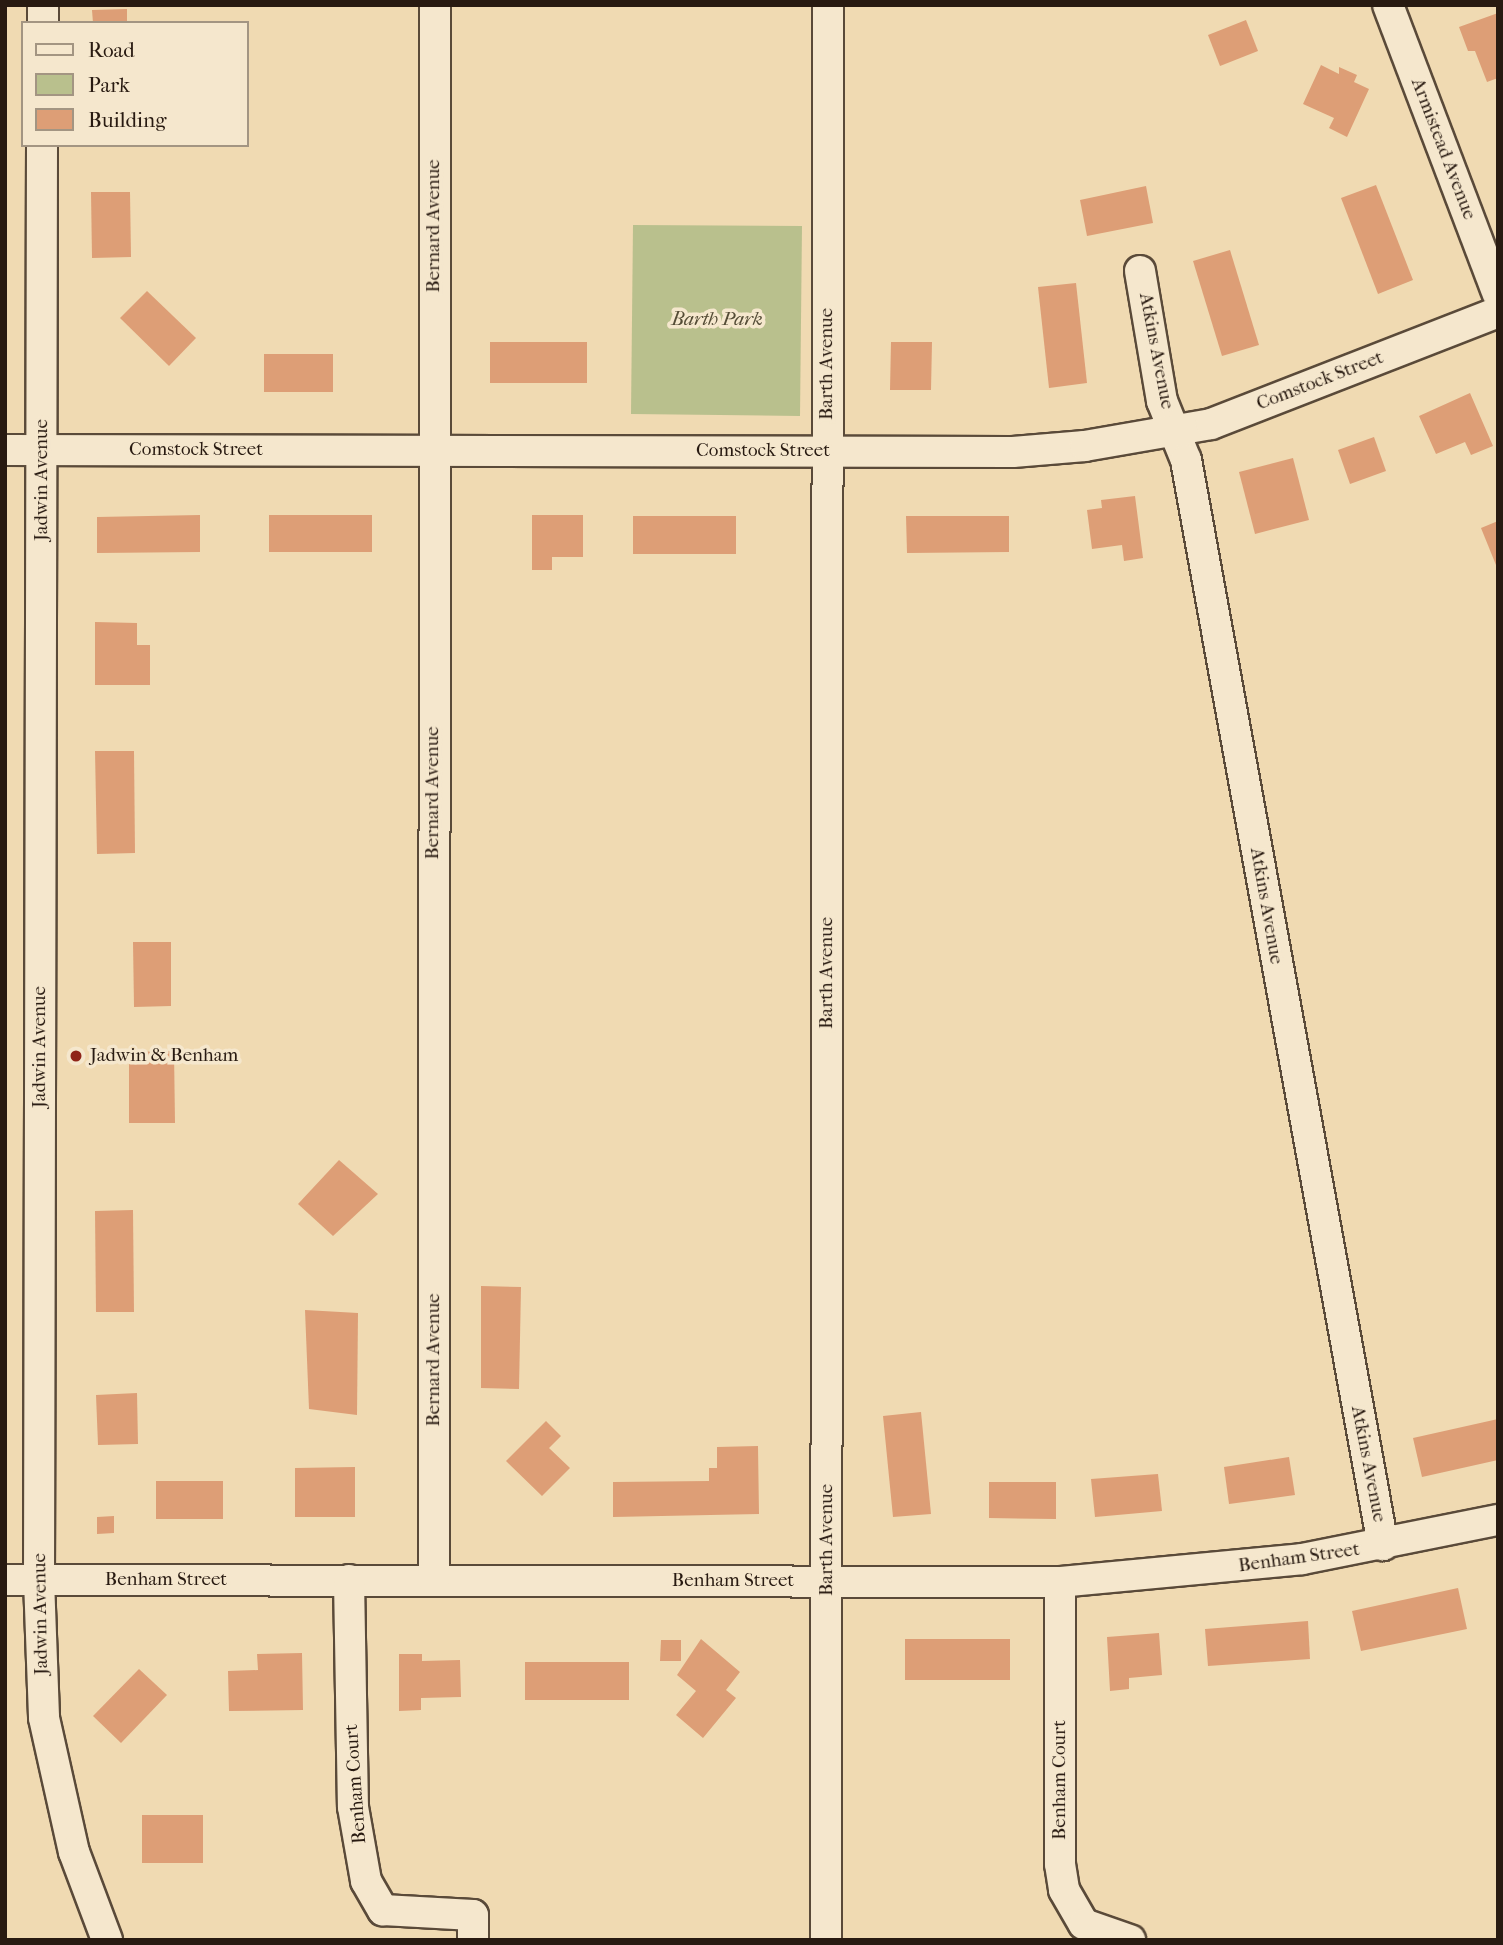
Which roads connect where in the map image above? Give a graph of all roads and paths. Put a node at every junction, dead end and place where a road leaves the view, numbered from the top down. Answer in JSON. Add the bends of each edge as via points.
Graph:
{"nodes":[{"id":1,"x":435,"y":5,"type":"edge"},
{"id":2,"x":828,"y":5,"type":"edge"},
{"id":3,"x":1388,"y":5,"type":"edge"},
{"id":4,"x":42,"y":147,"type":"edge"},
{"id":5,"x":1140,"y":271,"type":"dead end"},
{"id":6,"x":1498,"y":294,"type":"edge"},
{"id":7,"x":1498,"y":313,"type":"edge"},
{"id":8,"x":1174,"y":432,"type":"junction"},
{"id":9,"x":5,"y":450,"type":"edge"},
{"id":10,"x":42,"y":450,"type":"junction"},
{"id":11,"x":433,"y":451,"type":"junction"},
{"id":12,"x":827,"y":451,"type":"junction"},
{"id":13,"x":1498,"y":1520,"type":"edge"},
{"id":14,"x":1383,"y":1545,"type":"junction"},
{"id":15,"x":5,"y":1580,"type":"edge"},
{"id":16,"x":39,"y":1580,"type":"junction"},
{"id":17,"x":349,"y":1580,"type":"junction"},
{"id":18,"x":435,"y":1580,"type":"junction"},
{"id":19,"x":827,"y":1581,"type":"junction"},
{"id":20,"x":1060,"y":1582,"type":"junction"},
{"id":21,"x":107,"y":1940,"type":"edge"},
{"id":22,"x":472,"y":1940,"type":"edge"},
{"id":23,"x":826,"y":1940,"type":"edge"},
{"id":24,"x":1130,"y":1940,"type":"edge"}],
"edges":[{"from":1,"to":11,"type":"street","name":"Bernard Avenue"},
{"from":2,"to":12,"type":"street","name":"Barth Avenue"},
{"from":3,"to":6,"type":"street","name":"Armistead Avenue"},
{"from":4,"to":10,"type":"street","name":"Jadwin Avenue"},
{"from":5,"to":8,"type":"street","name":"Atkins Avenue","via":[[1162,401]]},
{"from":7,"to":8,"type":"street","name":"Comstock Street","via":[[1211,424]]},
{"from":8,"to":12,"type":"street","name":"Comstock Street","via":[[1013,452]]},
{"from":8,"to":14,"type":"street","name":"Atkins Avenue","via":[[1186,460]]},
{"from":9,"to":10,"type":"street","name":"Comstock Street"},
{"from":10,"to":11,"type":"street","name":"Comstock Street"},
{"from":10,"to":16,"type":"street","name":"Jadwin Avenue"},
{"from":11,"to":12,"type":"street","name":"Comstock Street"},
{"from":11,"to":18,"type":"street","name":"Bernard Avenue"},
{"from":12,"to":19,"type":"street","name":"Barth Avenue"},
{"from":13,"to":14,"type":"street","name":"Benham Street"},
{"from":14,"to":20,"type":"street","name":"Benham Street","via":[[1196,1572]]},
{"from":15,"to":16,"type":"street","name":"Benham Street"},
{"from":16,"to":17,"type":"street","name":"Benham Street"},
{"from":16,"to":21,"type":"street","name":"Jadwin Avenue","via":[[44,1718],[74,1852]]},
{"from":17,"to":18,"type":"street","name":"Benham Street"},
{"from":17,"to":22,"type":"street","name":"Benham Court","via":[[353,1807],[366,1881],[383,1910],[473,1915]]},
{"from":18,"to":19,"type":"street","name":"Benham Street"},
{"from":19,"to":20,"type":"street","name":"Benham Street"},
{"from":19,"to":23,"type":"street","name":"Barth Avenue"},
{"from":20,"to":24,"type":"street","name":"Benham Court","via":[[1060,1864],[1064,1890],[1084,1924]]}]}
